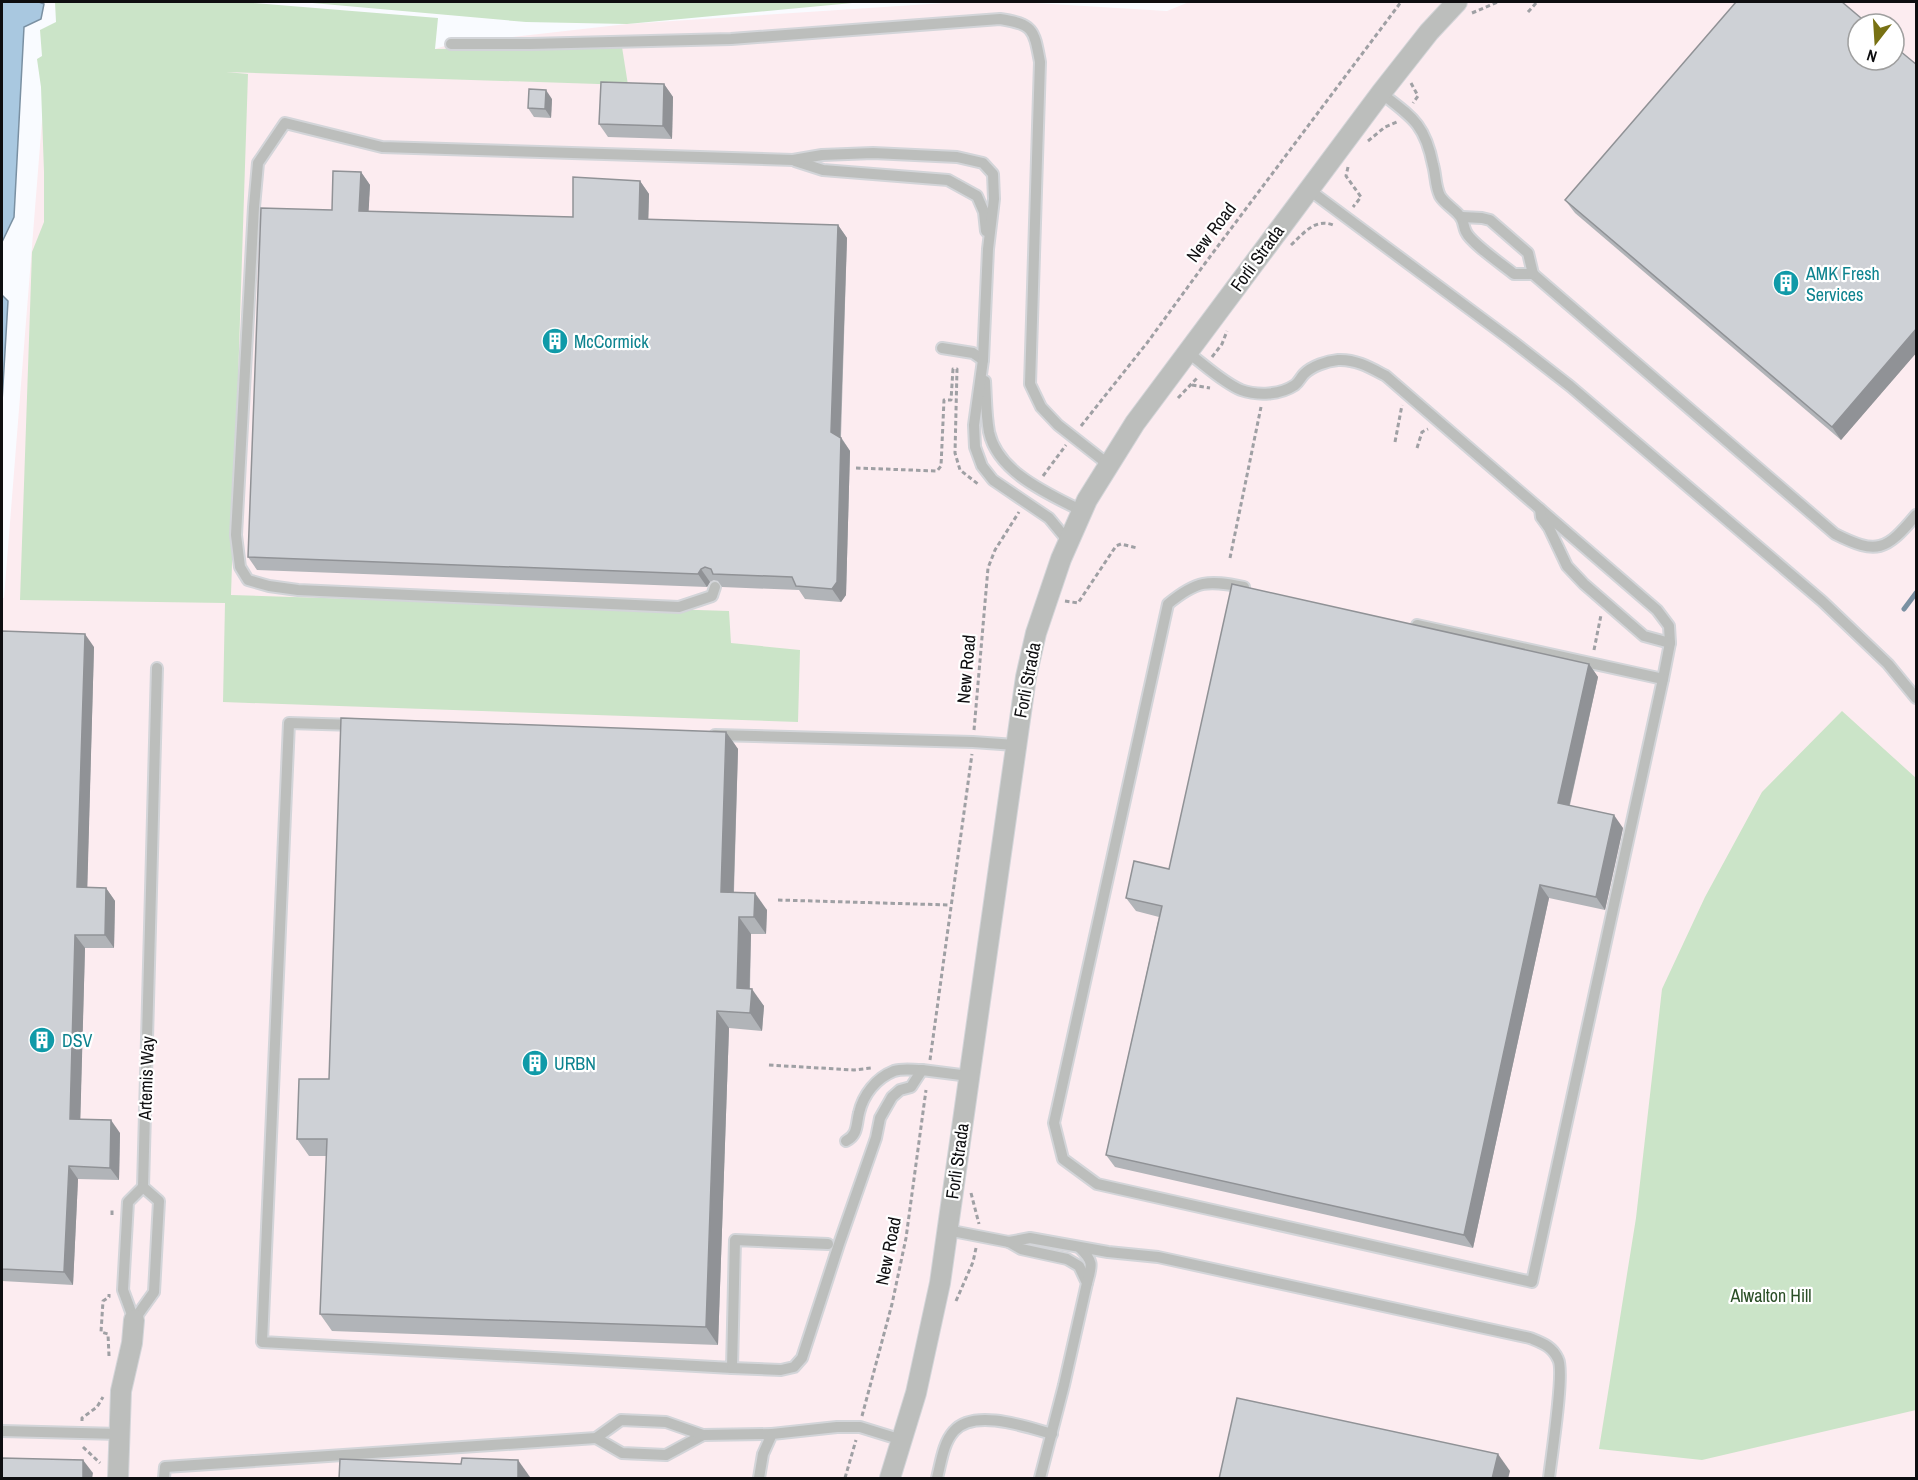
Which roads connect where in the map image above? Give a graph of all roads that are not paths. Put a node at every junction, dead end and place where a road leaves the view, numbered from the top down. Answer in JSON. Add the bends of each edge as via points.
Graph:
{"nodes":[{"id":1,"x":1462,"y":8,"type":"edge"},
{"id":2,"x":451,"y":44,"type":"dead end"},
{"id":3,"x":1381,"y":93,"type":"junction"},
{"id":4,"x":794,"y":160,"type":"junction"},
{"id":5,"x":1308,"y":189,"type":"junction"},
{"id":6,"x":1462,"y":217,"type":"junction"},
{"id":7,"x":988,"y":249,"type":"junction"},
{"id":8,"x":1533,"y":273,"type":"junction"},
{"id":9,"x":942,"y":348,"type":"dead end"},
{"id":10,"x":1187,"y":352,"type":"junction"},
{"id":11,"x":984,"y":360,"type":"junction"},
{"id":12,"x":1109,"y":465,"type":"junction"},
{"id":13,"x":1540,"y":508,"type":"junction"},
{"id":14,"x":1082,"y":511,"type":"junction"},
{"id":15,"x":1917,"y":515,"type":"edge"},
{"id":16,"x":1068,"y":541,"type":"junction"},
{"id":17,"x":715,"y":587,"type":"edge"},
{"id":18,"x":1257,"y":590,"type":"edge"},
{"id":19,"x":1407,"y":623,"type":"edge"},
{"id":20,"x":1670,"y":643,"type":"junction"},
{"id":21,"x":157,"y":668,"type":"dead end"},
{"id":22,"x":1663,"y":679,"type":"junction"},
{"id":23,"x":1916,"y":695,"type":"edge"},
{"id":24,"x":372,"y":725,"type":"edge"},
{"id":25,"x":704,"y":735,"type":"edge"},
{"id":26,"x":1015,"y":745,"type":"junction"},
{"id":27,"x":922,"y":1070,"type":"junction"},
{"id":28,"x":969,"y":1076,"type":"junction"},
{"id":29,"x":846,"y":1141,"type":"dead end"},
{"id":30,"x":143,"y":1187,"type":"junction"},
{"id":31,"x":947,"y":1230,"type":"junction"},
{"id":32,"x":1008,"y":1242,"type":"junction"},
{"id":33,"x":828,"y":1244,"type":"dead end"},
{"id":34,"x":1080,"y":1248,"type":"junction"},
{"id":35,"x":1087,"y":1283,"type":"junction"},
{"id":36,"x":134,"y":1320,"type":"junction"},
{"id":37,"x":732,"y":1368,"type":"junction"},
{"id":38,"x":2,"y":1431,"type":"edge"},
{"id":39,"x":120,"y":1434,"type":"junction"},
{"id":40,"x":772,"y":1434,"type":"junction"},
{"id":41,"x":1052,"y":1434,"type":"junction"},
{"id":42,"x":703,"y":1435,"type":"junction"},
{"id":43,"x":596,"y":1438,"type":"junction"},
{"id":44,"x":902,"y":1440,"type":"junction"},
{"id":45,"x":110,"y":1473,"type":"edge"},
{"id":46,"x":164,"y":1479,"type":"edge"},
{"id":47,"x":759,"y":1479,"type":"edge"},
{"id":48,"x":890,"y":1479,"type":"edge"},
{"id":49,"x":938,"y":1479,"type":"edge"},
{"id":50,"x":1040,"y":1479,"type":"edge"},
{"id":51,"x":1549,"y":1479,"type":"edge"}],
"edges":[{"from":1,"to":3,"type":"street","name":"Forli Strada","via":[[1429,32]]},
{"from":2,"to":12,"type":"lane","via":[[731,39],[1000,19],[1030,28],[1040,62],[1030,384],[1041,407]]},
{"from":3,"to":5,"type":"street","name":"Forli Strada"},
{"from":3,"to":6,"type":"lane","via":[[1422,130],[1440,196]]},
{"from":4,"to":7,"type":"lane","via":[[822,170],[948,180],[977,196],[984,212]]},
{"from":4,"to":7,"type":"lane","via":[[873,153],[957,157],[983,163],[993,174]]},
{"from":4,"to":17,"type":"lane","via":[[382,147],[285,123],[258,163],[236,535],[240,567],[248,580],[298,590],[679,607],[712,596]]},
{"from":5,"to":10,"type":"street","name":"Forli Strada"},
{"from":5,"to":23,"type":"lane","via":[[1569,386],[1822,601]]},
{"from":6,"to":8,"type":"lane","via":[[1466,232],[1514,274]]},
{"from":6,"to":8,"type":"lane","via":[[1490,220],[1528,253]]},
{"from":7,"to":11,"type":"lane"},
{"from":8,"to":15,"type":"lane","via":[[1834,534],[1858,545],[1878,547],[1890,542]]},
{"from":9,"to":11,"type":"lane","via":[[973,353]]},
{"from":10,"to":12,"type":"street","name":"Forli Strada"},
{"from":10,"to":13,"type":"lane","via":[[1240,389],[1259,394],[1278,392],[1296,384],[1305,372],[1322,364],[1337,360],[1367,365],[1386,376]]},
{"from":11,"to":14,"type":"lane","via":[[989,433],[996,450],[1022,476]]},
{"from":11,"to":16,"type":"lane","via":[[974,424],[975,447],[982,466],[993,480],[1049,518]]},
{"from":12,"to":14,"type":"street","name":"Forli Strada"},
{"from":13,"to":20,"type":"lane","via":[[1657,610],[1669,626]]},
{"from":13,"to":20,"type":"lane","via":[[1567,566],[1584,584],[1644,636]]},
{"from":14,"to":16,"type":"street","name":"Forli Strada"},
{"from":16,"to":26,"type":"street","name":"Forli Strada","via":[[1036,633]]},
{"from":18,"to":22,"type":"lane","via":[[1209,582],[1181,593],[1168,604],[1054,1123],[1063,1159],[1097,1184],[1532,1282]]},
{"from":19,"to":22,"type":"lane"},
{"from":20,"to":22,"type":"lane"},
{"from":21,"to":30,"type":"lane","name":"Artemis Way"},
{"from":24,"to":37,"type":"lane","via":[[289,723],[262,1342]]},
{"from":25,"to":26,"type":"lane"},
{"from":26,"to":28,"type":"street","name":"Forli Strada"},
{"from":27,"to":28,"type":"lane"},
{"from":27,"to":29,"type":"lane","via":[[894,1071],[873,1085],[862,1102],[853,1137]]},
{"from":27,"to":37,"type":"lane","via":[[910,1087],[892,1097],[880,1118],[802,1358],[794,1367],[782,1370]]},
{"from":28,"to":31,"type":"street","name":"Forli Strada"},
{"from":30,"to":36,"type":"lane","via":[[128,1202],[123,1290]]},
{"from":30,"to":36,"type":"lane","via":[[159,1202],[154,1292]]},
{"from":31,"to":32,"type":"lane"},
{"from":31,"to":44,"type":"street","name":"Forli Strada","via":[[938,1293]]},
{"from":32,"to":34,"type":"lane","via":[[1030,1238]]},
{"from":32,"to":35,"type":"lane","via":[[1021,1249],[1067,1259],[1079,1266]]},
{"from":33,"to":37,"type":"lane","via":[[735,1240]]},
{"from":34,"to":35,"type":"lane","via":[[1092,1265]]},
{"from":34,"to":51,"type":"lane","via":[[1158,1257],[1530,1338],[1549,1346],[1560,1360],[1560,1380]]},
{"from":35,"to":41,"type":"lane"},
{"from":36,"to":39,"type":"street","via":[[121,1391]]},
{"from":38,"to":39,"type":"lane"},
{"from":39,"to":45,"type":"street"},
{"from":40,"to":42,"type":"lane"},
{"from":40,"to":44,"type":"lane","via":[[860,1427]]},
{"from":40,"to":47,"type":"lane","via":[[763,1454]]},
{"from":41,"to":49,"type":"lane","via":[[1010,1423],[966,1423],[954,1430],[944,1449]]},
{"from":41,"to":50,"type":"lane"},
{"from":42,"to":43,"type":"lane","via":[[666,1422],[621,1420]]},
{"from":42,"to":43,"type":"lane","via":[[666,1455],[622,1453]]},
{"from":43,"to":46,"type":"lane","via":[[165,1467]]},
{"from":44,"to":48,"type":"street","name":"Forli Strada"}]}
